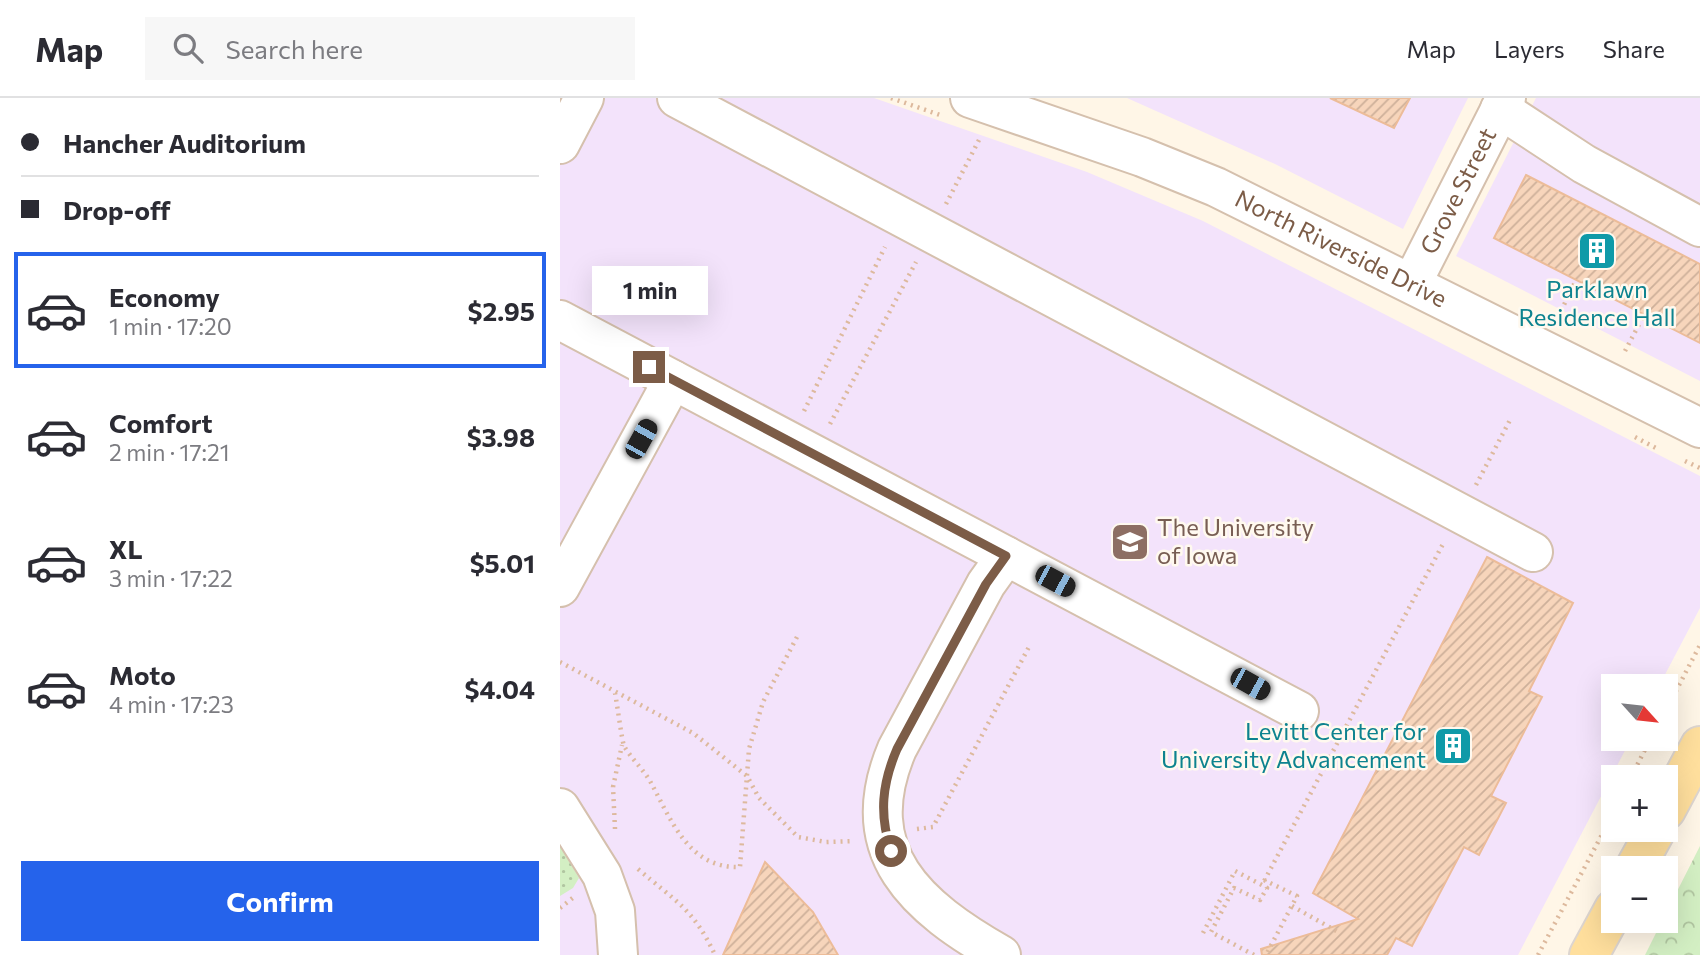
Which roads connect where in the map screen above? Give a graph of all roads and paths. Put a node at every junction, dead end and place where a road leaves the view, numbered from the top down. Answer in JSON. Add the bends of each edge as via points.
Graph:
{"nodes":[{"id":1,"x":584,"y":98,"type":"edge"},
{"id":2,"x":677,"y":98,"type":"edge"},
{"id":3,"x":1503,"y":104,"type":"edge"},
{"id":4,"x":977,"y":114,"type":"edge"},
{"id":5,"x":560,"y":144,"type":"edge"},
{"id":6,"x":1700,"y":227,"type":"edge"},
{"id":7,"x":931,"y":233,"type":"junction"},
{"id":8,"x":889,"y":239,"type":"dead end"},
{"id":9,"x":1576,"y":280,"type":"dead end"},
{"id":10,"x":1412,"y":283,"type":"junction"},
{"id":11,"x":1644,"y":315,"type":"dead end"},
{"id":12,"x":1558,"y":317,"type":"dead end"},
{"id":13,"x":560,"y":320,"type":"edge"},
{"id":14,"x":1625,"y":351,"type":"dead end"},
{"id":15,"x":673,"y":380,"type":"junction"},
{"id":16,"x":1510,"y":420,"type":"dead end"},
{"id":17,"x":1700,"y":428,"type":"edge"},
{"id":18,"x":802,"y":448,"type":"junction"},
{"id":19,"x":1460,"y":513,"type":"junction"},
{"id":20,"x":1533,"y":552,"type":"dead end"},
{"id":21,"x":1006,"y":556,"type":"junction"},
{"id":22,"x":560,"y":587,"type":"edge"},
{"id":23,"x":797,"y":635,"type":"dead end"},
{"id":24,"x":1030,"y":645,"type":"dead end"},
{"id":25,"x":1700,"y":645,"type":"edge"},
{"id":26,"x":560,"y":662,"type":"edge"},
{"id":27,"x":1678,"y":687,"type":"edge"},
{"id":28,"x":615,"y":693,"type":"junction"},
{"id":29,"x":1299,"y":711,"type":"dead end"},
{"id":30,"x":623,"y":744,"type":"junction"},
{"id":31,"x":1700,"y":746,"type":"edge"},
{"id":32,"x":747,"y":776,"type":"junction"},
{"id":33,"x":1678,"y":787,"type":"edge"},
{"id":34,"x":560,"y":808,"type":"edge"},
{"id":35,"x":894,"y":832,"type":"junction"},
{"id":36,"x":617,"y":834,"type":"dead end"},
{"id":37,"x":1601,"y":836,"type":"edge"},
{"id":38,"x":632,"y":864,"type":"dead end"},
{"id":39,"x":1263,"y":883,"type":"junction"},
{"id":40,"x":1292,"y":906,"type":"junction"},
{"id":41,"x":1203,"y":933,"type":"dead end"},
{"id":42,"x":1340,"y":933,"type":"dead end"},
{"id":43,"x":1601,"y":933,"type":"edge"},
{"id":44,"x":618,"y":955,"type":"edge"},
{"id":45,"x":715,"y":955,"type":"edge"},
{"id":46,"x":1001,"y":955,"type":"edge"},
{"id":47,"x":1254,"y":955,"type":"edge"},
{"id":48,"x":1266,"y":955,"type":"edge"},
{"id":49,"x":1538,"y":955,"type":"edge"},
{"id":50,"x":1589,"y":955,"type":"edge"}],
"edges":[{"from":1,"to":5,"type":"street"},
{"from":2,"to":7,"type":"street"},
{"from":3,"to":6,"type":"street","via":[[1584,164]]},
{"from":3,"to":10,"type":"street","name":"Grove Street"},
{"from":4,"to":7,"type":"path"},
{"from":4,"to":10,"type":"street","name":"North Riverside Drive","via":[[1142,157],[1216,187]]},
{"from":7,"to":18,"type":"path"},
{"from":7,"to":19,"type":"street"},
{"from":8,"to":18,"type":"path"},
{"from":9,"to":12,"type":"path"},
{"from":10,"to":17,"type":"street","name":"North Riverside Drive"},
{"from":11,"to":14,"type":"path"},
{"from":13,"to":15,"type":"street"},
{"from":15,"to":18,"type":"street"},
{"from":15,"to":22,"type":"street"},
{"from":16,"to":19,"type":"path"},
{"from":18,"to":21,"type":"street"},
{"from":19,"to":20,"type":"street"},
{"from":19,"to":39,"type":"path"},
{"from":21,"to":29,"type":"street"},
{"from":21,"to":35,"type":"street","via":[[986,584],[897,749],[882,805]]},
{"from":23,"to":32,"type":"path","via":[[763,702],[749,749]]},
{"from":24,"to":35,"type":"path","via":[[933,827]]},
{"from":25,"to":27,"type":"path"},
{"from":26,"to":28,"type":"path"},
{"from":28,"to":30,"type":"path"},
{"from":28,"to":32,"type":"path","via":[[693,733]]},
{"from":30,"to":32,"type":"path","via":[[690,848],[721,868],[740,867]]},
{"from":30,"to":36,"type":"path","via":[[613,787]]},
{"from":31,"to":33,"type":"main road"},
{"from":32,"to":35,"type":"path","via":[[759,798],[798,837],[858,841]]},
{"from":34,"to":44,"type":"street","via":[[602,875],[615,911]]},
{"from":35,"to":46,"type":"street","via":[[897,868],[918,897],[937,915]]},
{"from":37,"to":49,"type":"path"},
{"from":38,"to":45,"type":"path","via":[[687,909],[701,925]]},
{"from":39,"to":40,"type":"path","via":[[1297,896]]},
{"from":39,"to":41,"type":"path","via":[[1235,871]]},
{"from":39,"to":47,"type":"path","via":[[1267,888],[1260,900],[1234,888],[1211,932]]},
{"from":40,"to":42,"type":"path"},
{"from":40,"to":48,"type":"path"},
{"from":43,"to":50,"type":"main road"}]}
